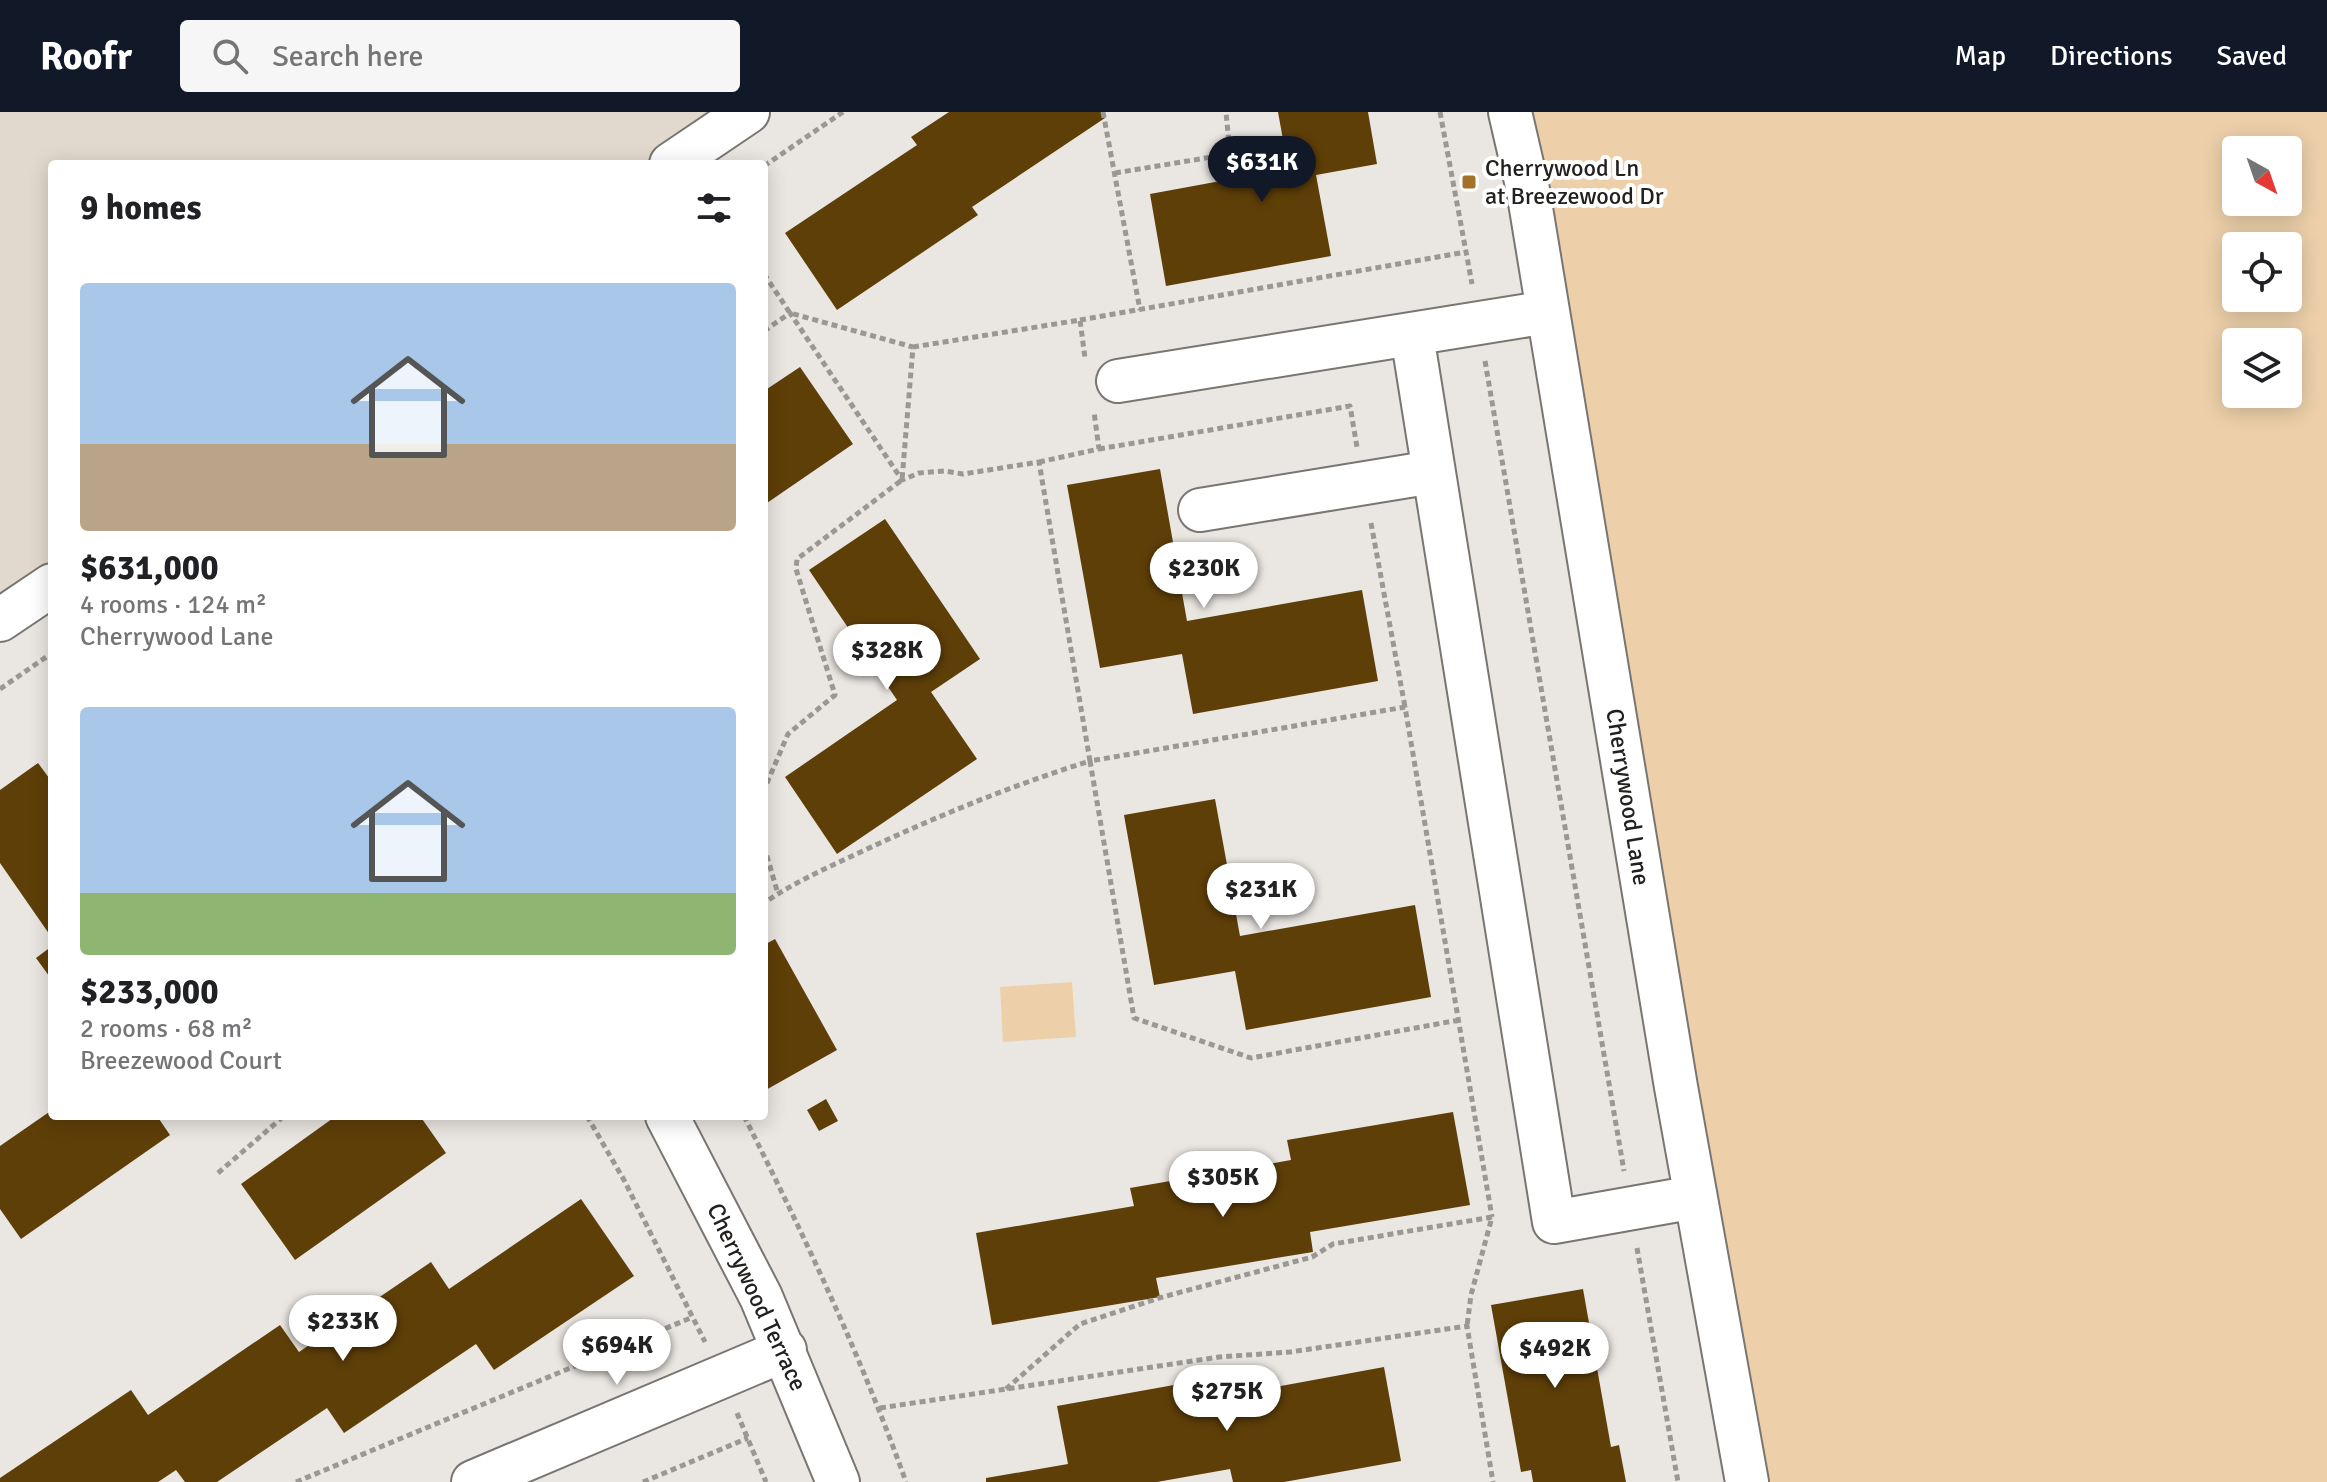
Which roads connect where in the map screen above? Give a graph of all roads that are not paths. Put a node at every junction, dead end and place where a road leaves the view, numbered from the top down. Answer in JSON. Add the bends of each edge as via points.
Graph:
{"nodes":[{"id":1,"x":748,"y":112,"type":"edge"},
{"id":2,"x":1510,"y":112,"type":"edge"},
{"id":3,"x":677,"y":160,"type":"edge"},
{"id":4,"x":1548,"y":312,"type":"junction"},
{"id":5,"x":1412,"y":335,"type":"junction"},
{"id":6,"x":1099,"y":384,"type":"road end"},
{"id":7,"x":1433,"y":472,"type":"junction"},
{"id":8,"x":1200,"y":510,"type":"dead end"},
{"id":9,"x":48,"y":588,"type":"edge"},
{"id":10,"x":0,"y":620,"type":"edge"},
{"id":11,"x":669,"y":1120,"type":"edge"},
{"id":12,"x":1695,"y":1197,"type":"junction"},
{"id":13,"x":785,"y":1350,"type":"junction"},
{"id":14,"x":473,"y":1482,"type":"edge"},
{"id":15,"x":838,"y":1482,"type":"edge"},
{"id":16,"x":1747,"y":1482,"type":"edge"}],
"edges":[{"from":1,"to":3,"type":"street"},
{"from":2,"to":4,"type":"street","name":"Cherrywood Lane"},
{"from":4,"to":5,"type":"street"},
{"from":4,"to":12,"type":"street","name":"Cherrywood Lane"},
{"from":5,"to":6,"type":"street"},
{"from":5,"to":7,"type":"street"},
{"from":7,"to":8,"type":"street"},
{"from":7,"to":12,"type":"street","via":[[1554,1222]]},
{"from":9,"to":10,"type":"street"},
{"from":11,"to":13,"type":"street","name":"Cherrywood Terrace"},
{"from":12,"to":16,"type":"street","name":"Cherrywood Lane"},
{"from":13,"to":14,"type":"street"},
{"from":13,"to":15,"type":"street","name":"Cherrywood Terrace"}]}
